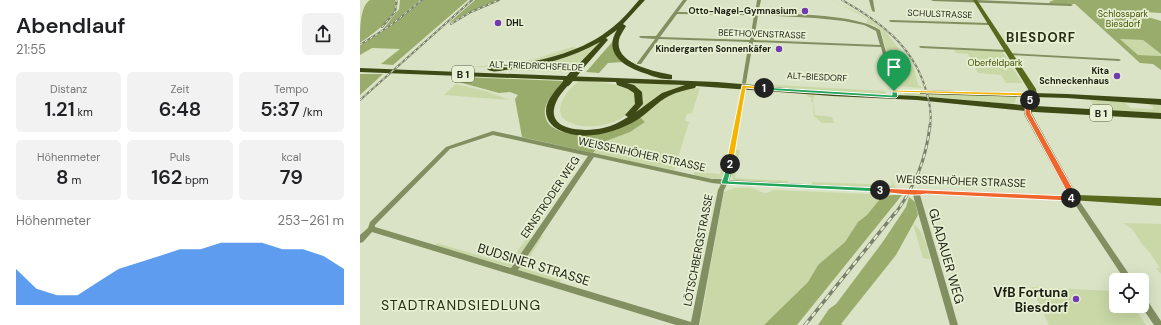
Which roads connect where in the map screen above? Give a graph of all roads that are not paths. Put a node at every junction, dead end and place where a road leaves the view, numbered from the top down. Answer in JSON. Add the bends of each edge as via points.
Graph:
{"nodes":[{"id":1,"x":642,"y":0,"type":"edge"},
{"id":2,"x":646,"y":0,"type":"edge"},
{"id":3,"x":685,"y":0,"type":"edge"},
{"id":4,"x":759,"y":0,"type":"edge"},
{"id":5,"x":871,"y":0,"type":"edge"},
{"id":6,"x":933,"y":0,"type":"edge"},
{"id":7,"x":975,"y":1,"type":"edge"},
{"id":8,"x":1072,"y":5,"type":"dead end"},
{"id":9,"x":874,"y":11,"type":"dead end"},
{"id":10,"x":676,"y":13,"type":"junction"},
{"id":11,"x":756,"y":15,"type":"junction"},
{"id":12,"x":891,"y":21,"type":"dead end"},
{"id":13,"x":989,"y":24,"type":"junction"},
{"id":14,"x":620,"y":27,"type":"junction"},
{"id":15,"x":641,"y":37,"type":"dead end"},
{"id":16,"x":658,"y":38,"type":"junction"},
{"id":17,"x":751,"y":41,"type":"junction"},
{"id":18,"x":883,"y":46,"type":"junction"},
{"id":19,"x":920,"y":47,"type":"dead end"},
{"id":20,"x":1008,"y":52,"type":"junction"},
{"id":21,"x":1119,"y":60,"type":"dead end"},
{"id":22,"x":640,"y":63,"type":"dead end"},
{"id":23,"x":360,"y":66,"type":"edge"},
{"id":24,"x":360,"y":70,"type":"edge"},
{"id":25,"x":473,"y":71,"type":"junction"},
{"id":26,"x":576,"y":76,"type":"junction"},
{"id":27,"x":591,"y":78,"type":"junction"},
{"id":28,"x":687,"y":80,"type":"junction"},
{"id":29,"x":717,"y":84,"type":"junction"},
{"id":30,"x":743,"y":88,"type":"junction"},
{"id":31,"x":895,"y":94,"type":"junction"},
{"id":32,"x":1034,"y":95,"type":"junction"},
{"id":33,"x":1161,"y":102,"type":"edge"},
{"id":34,"x":1028,"y":108,"type":"junction"},
{"id":35,"x":1161,"y":116,"type":"edge"},
{"id":36,"x":592,"y":155,"type":"junction"},
{"id":37,"x":724,"y":183,"type":"junction"},
{"id":38,"x":916,"y":193,"type":"junction"},
{"id":39,"x":1074,"y":198,"type":"junction"},
{"id":40,"x":1161,"y":202,"type":"edge"},
{"id":41,"x":371,"y":229,"type":"junction"},
{"id":42,"x":360,"y":240,"type":"edge"},
{"id":43,"x":513,"y":271,"type":"junction"},
{"id":44,"x":1124,"y":273,"type":"edge"},
{"id":45,"x":1149,"y":310,"type":"edge"},
{"id":46,"x":689,"y":325,"type":"edge"},
{"id":47,"x":694,"y":325,"type":"edge"},
{"id":48,"x":954,"y":325,"type":"edge"},
{"id":49,"x":1159,"y":325,"type":"edge"}],
"edges":[{"from":1,"to":14,"type":"main road"},
{"from":2,"to":14,"type":"main road"},
{"from":3,"to":10,"type":"street"},
{"from":4,"to":11,"type":"street","name":"LÖTSCHBERGSTRASSE"},
{"from":5,"to":9,"type":"street"},
{"from":6,"to":7,"type":"street"},
{"from":7,"to":8,"type":"street"},
{"from":7,"to":13,"type":"street"},
{"from":10,"to":11,"type":"street"},
{"from":10,"to":16,"type":"street"},
{"from":11,"to":17,"type":"street","name":"LÖTSCHBERGSTRASSE"},
{"from":11,"to":18,"type":"street","via":[[862,22],[877,29]]},
{"from":12,"to":13,"type":"street","name":"SCHULSTRASSE"},
{"from":13,"to":20,"type":"street"},
{"from":14,"to":25,"type":"main road","via":[[560,57],[526,65]]},
{"from":14,"to":26,"type":"main road"},
{"from":14,"to":28,"type":"main road","via":[[615,44],[621,57],[641,70]]},
{"from":15,"to":16,"type":"street","name":"BEETHOVENSTRASSE"},
{"from":16,"to":17,"type":"street","name":"BEETHOVENSTRASSE"},
{"from":16,"to":22,"type":"street"},
{"from":17,"to":18,"type":"street","name":"BEETHOVENSTRASSE"},
{"from":17,"to":30,"type":"street","name":"LÖTSCHBERGSTRASSE"},
{"from":18,"to":31,"type":"street"},
{"from":19,"to":20,"type":"street"},
{"from":20,"to":21,"type":"street"},
{"from":20,"to":32,"type":"street"},
{"from":23,"to":25,"type":"main road","name":"ALT-FRIEDRICHSFELDE","number":"B 1"},
{"from":24,"to":27,"type":"main road","name":"ALT-FRIEDRICHSFELDE","number":"B 1"},
{"from":25,"to":26,"type":"main road","name":"ALT-FRIEDRICHSFELDE","number":"B 1"},
{"from":26,"to":27,"type":"main road","via":[[562,96],[556,112],[559,119],[570,126],[588,128],[608,125],[624,118],[637,108],[638,92],[631,87]]},
{"from":26,"to":28,"type":"main road","name":"ALT-BIESDORF","number":"B 1"},
{"from":26,"to":29,"type":"main road","via":[[552,102],[550,114],[555,124],[580,132],[604,130],[622,124],[662,97],[679,89]]},
{"from":27,"to":29,"type":"main road","name":"ALT-BIESDORF","number":"B 1"},
{"from":28,"to":30,"type":"main road","name":"ALT-BIESDORF","number":"B 1"},
{"from":29,"to":30,"type":"main road","name":"ALT-BIESDORF","number":"B 1"},
{"from":30,"to":31,"type":"main road","name":"ALT-BIESDORF","number":"B 1"},
{"from":30,"to":37,"type":"street","name":"LÖTSCHBERGSTRASSE","via":[[728,175]]},
{"from":31,"to":32,"type":"main road","name":"ALT-BIESDORF","number":"B 1"},
{"from":31,"to":34,"type":"main road","name":"ALT-BIESDORF","number":"B 1"},
{"from":32,"to":33,"type":"main road","name":"ALT-BIESDORF","number":"B 1"},
{"from":32,"to":34,"type":"street"},
{"from":34,"to":35,"type":"main road","name":"ALT-BIESDORF","number":"B 1"},
{"from":34,"to":39,"type":"street","via":[[1028,114]]},
{"from":36,"to":37,"type":"street","name":"WEISSENHÖHER STRASSE"},
{"from":36,"to":41,"type":"street","name":"WEISSENHÖHER STRASSE","via":[[493,133],[456,144],[446,149],[372,224]]},
{"from":36,"to":43,"type":"street","name":"ERNSTRODER WEG"},
{"from":37,"to":38,"type":"street","name":"WEISSENHÖHER STRASSE"},
{"from":37,"to":47,"type":"street","name":"LÖTSCHBERGSTRASSE"},
{"from":38,"to":39,"type":"street","name":"WEISSENHÖHER STRASSE"},
{"from":38,"to":48,"type":"street","name":"GLADAUER WEG"},
{"from":39,"to":40,"type":"street","name":"WEISSENHÖHER STRASSE"},
{"from":39,"to":44,"type":"street"},
{"from":41,"to":42,"type":"street","name":"WEISSENHÖHER STRASSE"},
{"from":41,"to":43,"type":"street","name":"BUDSINER STRASSE"},
{"from":43,"to":46,"type":"street","name":"BUDSINER STRASSE"},
{"from":45,"to":49,"type":"street"}]}
